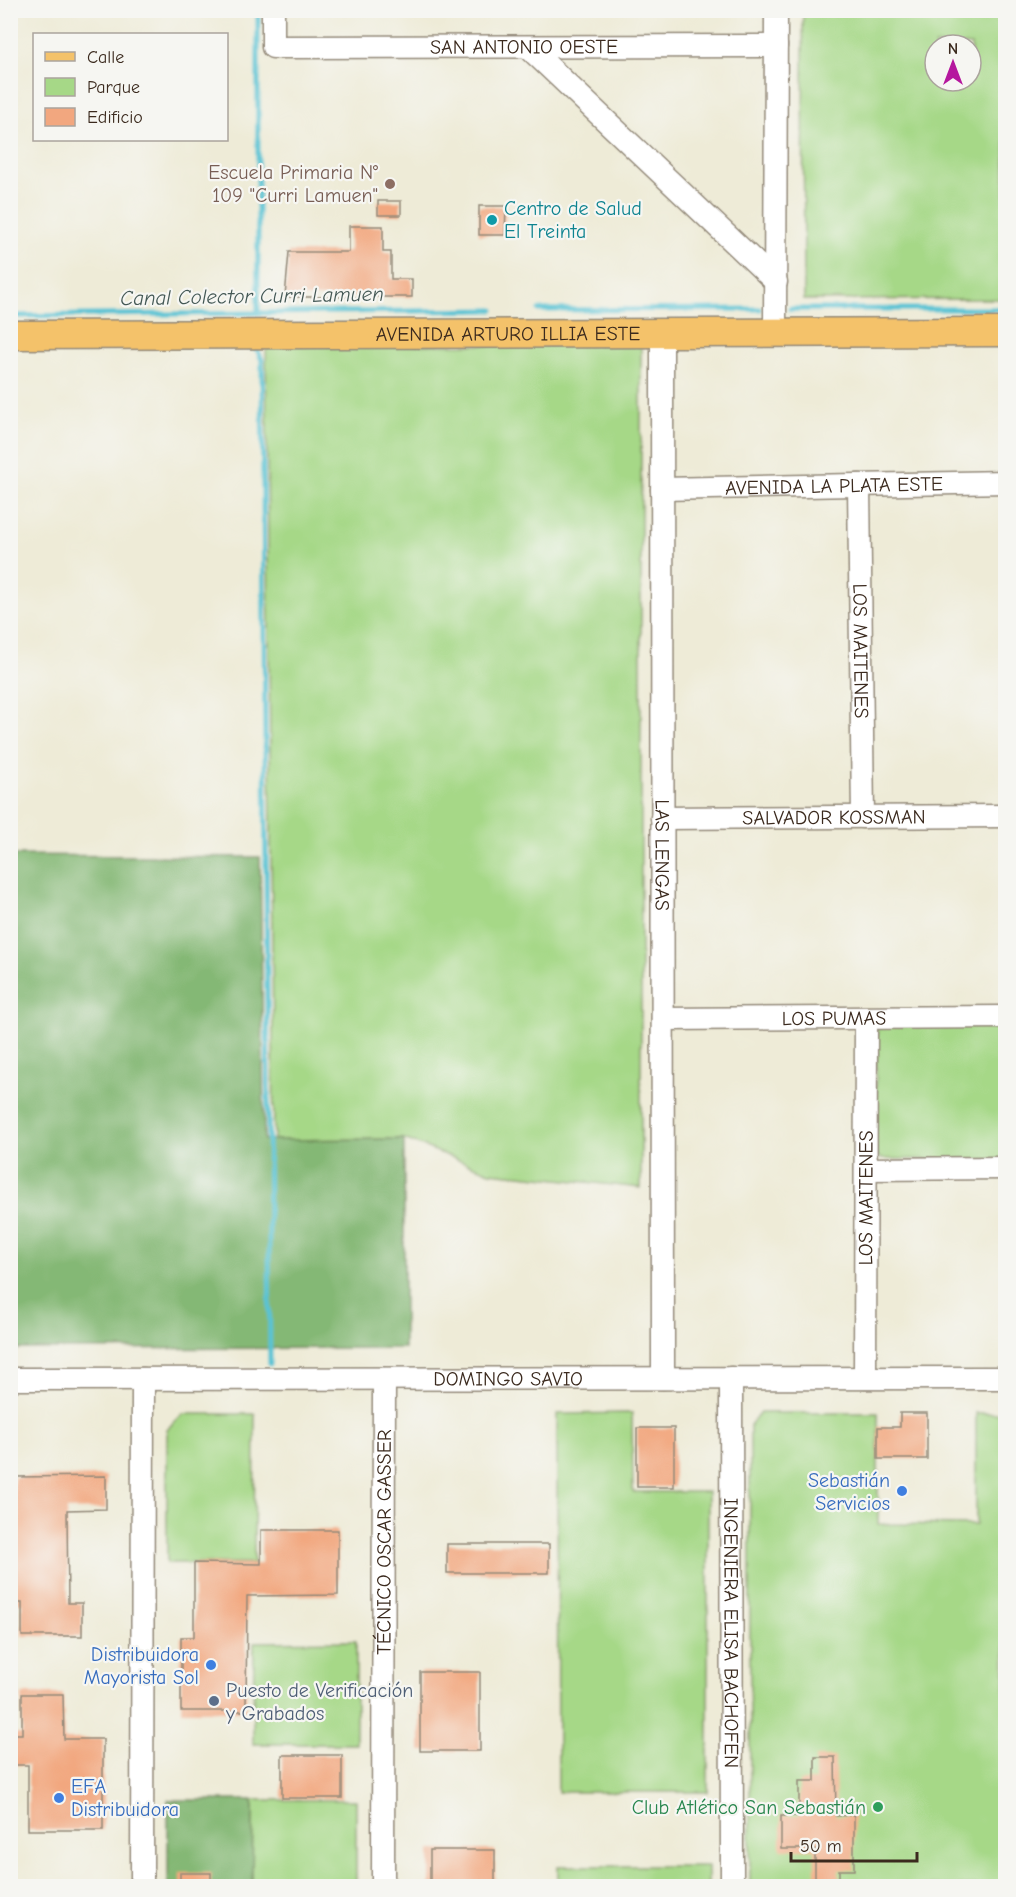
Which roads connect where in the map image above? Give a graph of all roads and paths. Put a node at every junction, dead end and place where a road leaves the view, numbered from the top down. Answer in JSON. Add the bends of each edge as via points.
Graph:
{"nodes":[{"id":1,"x":273,"y":10,"type":"edge"},
{"id":2,"x":776,"y":10,"type":"edge"},
{"id":3,"x":528,"y":46,"type":"junction"},
{"id":4,"x":776,"y":46,"type":"junction"},
{"id":5,"x":776,"y":282,"type":"junction"},
{"id":6,"x":1005,"y":332,"type":"edge"},
{"id":7,"x":662,"y":333,"type":"junction"},
{"id":8,"x":775,"y":333,"type":"junction"},
{"id":9,"x":10,"y":334,"type":"edge"},
{"id":10,"x":1005,"y":482,"type":"edge"},
{"id":11,"x":859,"y":485,"type":"junction"},
{"id":12,"x":662,"y":489,"type":"junction"},
{"id":13,"x":1005,"y":816,"type":"edge"},
{"id":14,"x":863,"y":817,"type":"junction"},
{"id":15,"x":663,"y":818,"type":"junction"},
{"id":16,"x":1005,"y":1017,"type":"edge"},
{"id":17,"x":866,"y":1018,"type":"junction"},
{"id":18,"x":663,"y":1019,"type":"junction"},
{"id":19,"x":1005,"y":1168,"type":"edge"},
{"id":20,"x":866,"y":1169,"type":"junction"},
{"id":21,"x":143,"y":1378,"type":"junction"},
{"id":22,"x":384,"y":1378,"type":"junction"},
{"id":23,"x":663,"y":1378,"type":"junction"},
{"id":24,"x":731,"y":1378,"type":"junction"},
{"id":25,"x":865,"y":1378,"type":"junction"},
{"id":26,"x":1005,"y":1378,"type":"edge"},
{"id":27,"x":10,"y":1379,"type":"edge"},
{"id":28,"x":142,"y":1887,"type":"edge"},
{"id":29,"x":383,"y":1887,"type":"edge"},
{"id":30,"x":732,"y":1887,"type":"edge"}],
"edges":[{"from":1,"to":3,"type":"street","name":"SAN ANTONIO OESTE","via":[[273,47]]},
{"from":2,"to":4,"type":"street"},
{"from":3,"to":4,"type":"street","name":"SAN ANTONIO OESTE"},
{"from":3,"to":5,"type":"street"},
{"from":4,"to":5,"type":"street"},
{"from":5,"to":8,"type":"street"},
{"from":6,"to":8,"type":"main road","name":"AVENIDA ARTURO ILLIA ESTE"},
{"from":7,"to":8,"type":"main road","name":"AVENIDA ARTURO ILLIA ESTE"},
{"from":7,"to":9,"type":"main road","name":"AVENIDA ARTURO ILLIA ESTE"},
{"from":7,"to":12,"type":"street","name":"LAS LENGAS"},
{"from":10,"to":11,"type":"street","name":"AVENIDA LA PLATA ESTE"},
{"from":11,"to":12,"type":"street","name":"AVENIDA LA PLATA ESTE"},
{"from":11,"to":14,"type":"street","name":"LOS MAITENES"},
{"from":12,"to":15,"type":"street","name":"LAS LENGAS"},
{"from":13,"to":14,"type":"street","name":"SALVADOR KOSSMAN"},
{"from":14,"to":15,"type":"street","name":"SALVADOR KOSSMAN"},
{"from":15,"to":18,"type":"street","name":"LAS LENGAS"},
{"from":16,"to":17,"type":"street","name":"LOS PUMAS"},
{"from":17,"to":18,"type":"street","name":"LOS PUMAS"},
{"from":17,"to":20,"type":"street","name":"LOS MAITENES"},
{"from":18,"to":23,"type":"street","name":"LAS LENGAS"},
{"from":19,"to":20,"type":"street"},
{"from":20,"to":25,"type":"street","name":"LOS MAITENES"},
{"from":21,"to":22,"type":"street","name":"DOMINGO SAVIO"},
{"from":21,"to":27,"type":"street","name":"DOMINGO SAVIO"},
{"from":21,"to":28,"type":"street"},
{"from":22,"to":23,"type":"street","name":"DOMINGO SAVIO"},
{"from":22,"to":29,"type":"street","name":"TÉCNICO OSCAR GASSER"},
{"from":23,"to":24,"type":"street","name":"DOMINGO SAVIO"},
{"from":24,"to":25,"type":"street","name":"DOMINGO SAVIO"},
{"from":24,"to":30,"type":"street","name":"INGENIERA ELISA BACHOFEN"},
{"from":25,"to":26,"type":"street","name":"DOMINGO SAVIO"}]}
